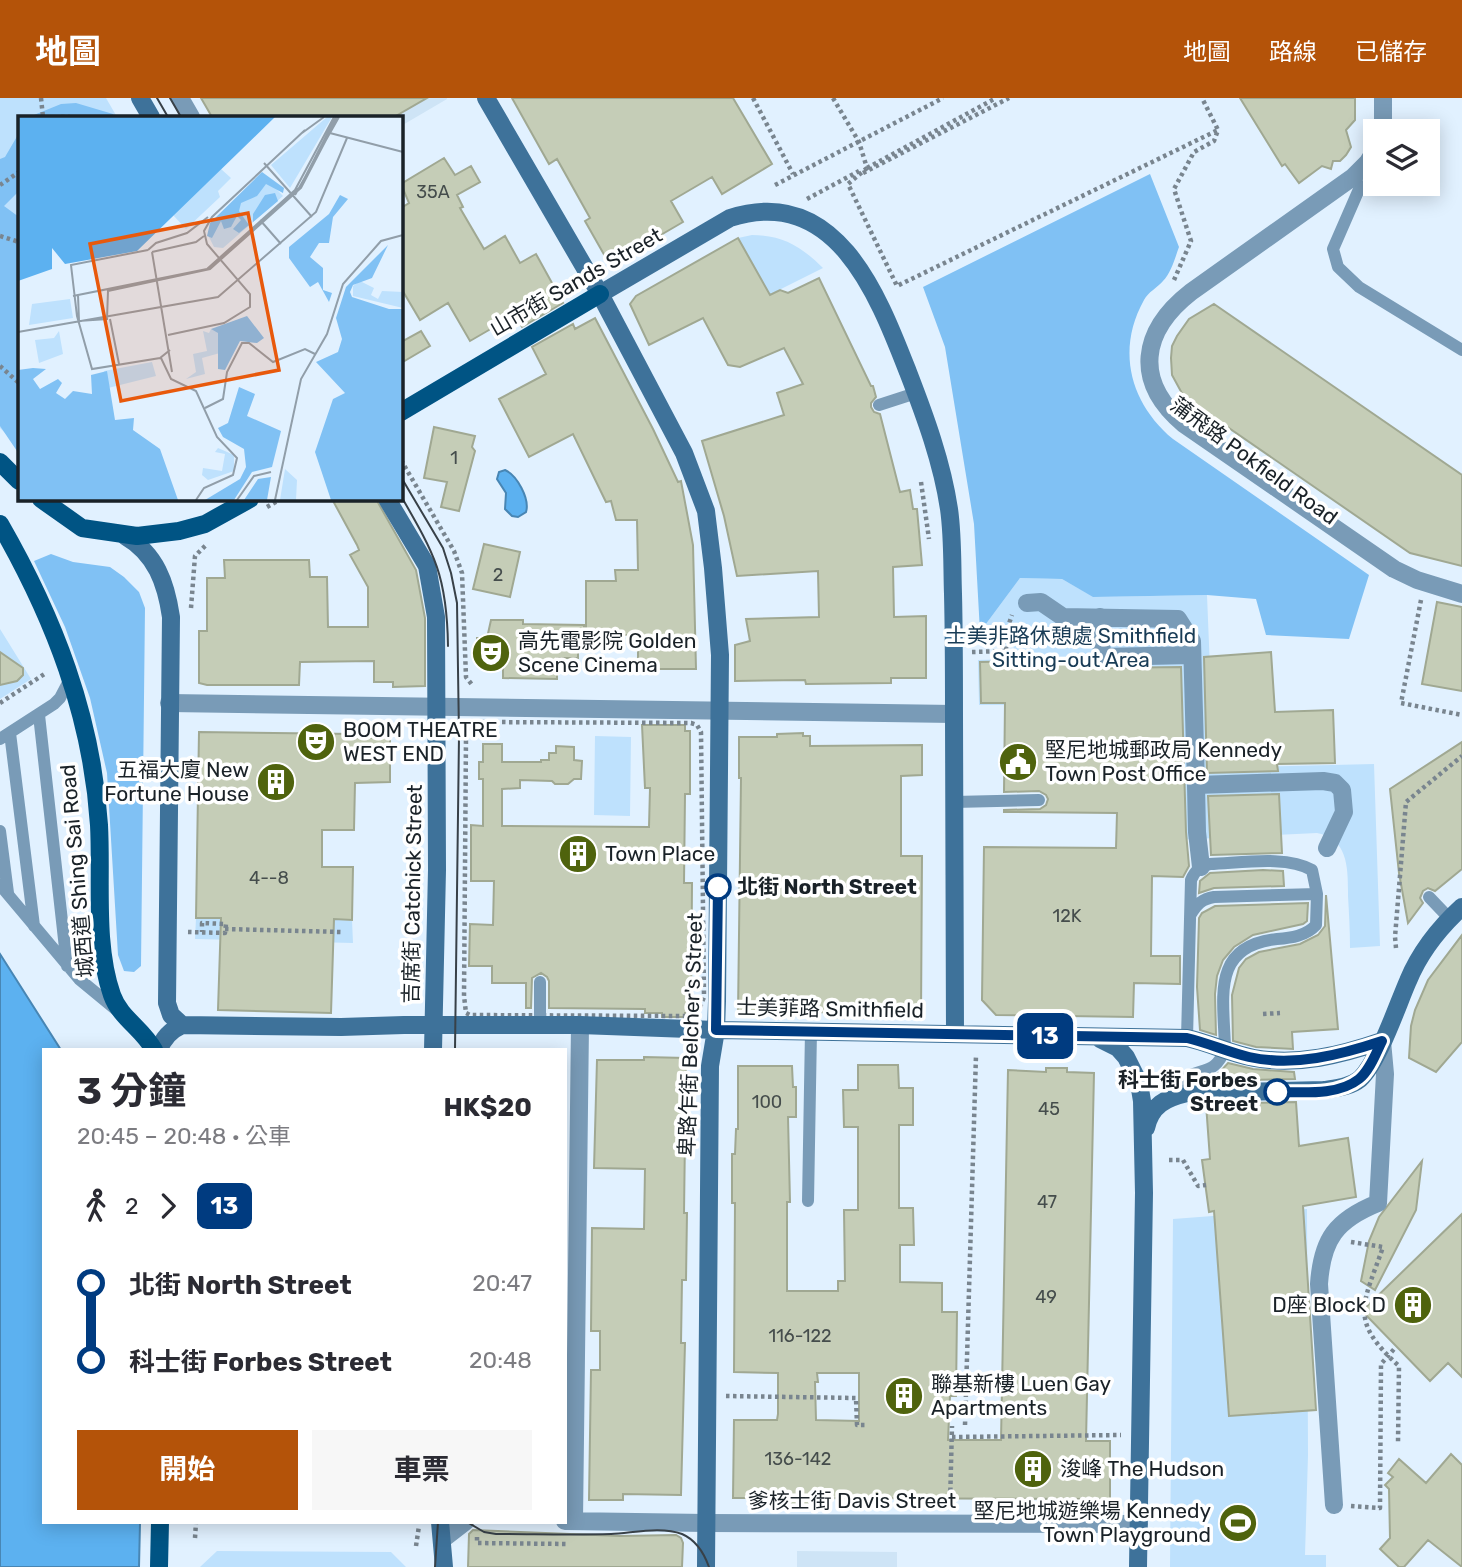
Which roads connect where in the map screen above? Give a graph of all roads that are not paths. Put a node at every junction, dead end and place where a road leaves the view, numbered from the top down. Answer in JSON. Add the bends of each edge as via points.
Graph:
{"nodes":[{"id":1,"x":140,"y":98,"type":"edge"},
{"id":2,"x":180,"y":98,"type":"edge"},
{"id":3,"x":486,"y":98,"type":"edge"},
{"id":4,"x":1383,"y":98,"type":"edge"},
{"id":5,"x":150,"y":116,"type":"edge"},
{"id":6,"x":190,"y":116,"type":"edge"},
{"id":7,"x":1383,"y":119,"type":"edge"},
{"id":8,"x":1363,"y":167,"type":"edge"},
{"id":9,"x":1353,"y":177,"type":"junction"},
{"id":10,"x":600,"y":294,"type":"junction"},
{"id":11,"x":1462,"y":350,"type":"edge"},
{"id":12,"x":916,"y":393,"type":"junction"},
{"id":13,"x":879,"y":405,"type":"dead end"},
{"id":14,"x":402,"y":411,"type":"edge"},
{"id":15,"x":0,"y":462,"type":"edge"},
{"id":16,"x":18,"y":480,"type":"edge"},
{"id":17,"x":42,"y":500,"type":"edge"},
{"id":18,"x":388,"y":500,"type":"edge"},
{"id":19,"x":254,"y":506,"type":"edge"},
{"id":20,"x":0,"y":524,"type":"edge"},
{"id":21,"x":125,"y":536,"type":"junction"},
{"id":22,"x":1462,"y":594,"type":"edge"},
{"id":23,"x":1027,"y":603,"type":"dead end"},
{"id":24,"x":1100,"y":617,"type":"junction"},
{"id":25,"x":1192,"y":655,"type":"junction"},
{"id":26,"x":71,"y":676,"type":"junction"},
{"id":27,"x":169,"y":704,"type":"junction"},
{"id":28,"x":436,"y":708,"type":"junction"},
{"id":29,"x":719,"y":711,"type":"junction"},
{"id":30,"x":954,"y":714,"type":"junction"},
{"id":31,"x":38,"y":715,"type":"junction"},
{"id":32,"x":5,"y":736,"type":"edge"},
{"id":33,"x":1196,"y":785,"type":"junction"},
{"id":34,"x":1039,"y":800,"type":"dead end"},
{"id":35,"x":954,"y":802,"type":"junction"},
{"id":36,"x":0,"y":831,"type":"edge"},
{"id":37,"x":1327,"y":848,"type":"dead end"},
{"id":38,"x":1201,"y":867,"type":"junction"},
{"id":39,"x":0,"y":885,"type":"edge"},
{"id":40,"x":1317,"y":894,"type":"junction"},
{"id":41,"x":9,"y":897,"type":"junction"},
{"id":42,"x":1429,"y":897,"type":"dead end"},
{"id":43,"x":1456,"y":913,"type":"edge"},
{"id":44,"x":1190,"y":914,"type":"junction"},
{"id":45,"x":34,"y":926,"type":"junction"},
{"id":46,"x":67,"y":966,"type":"junction"},
{"id":47,"x":540,"y":982,"type":"dead end"},
{"id":48,"x":124,"y":1016,"type":"junction"},
{"id":49,"x":540,"y":1020,"type":"junction"},
{"id":50,"x":182,"y":1025,"type":"junction"},
{"id":51,"x":580,"y":1025,"type":"junction"},
{"id":52,"x":433,"y":1026,"type":"junction"},
{"id":53,"x":716,"y":1030,"type":"junction"},
{"id":54,"x":811,"y":1031,"type":"junction"},
{"id":55,"x":955,"y":1034,"type":"junction"},
{"id":56,"x":1094,"y":1037,"type":"junction"},
{"id":57,"x":1187,"y":1038,"type":"junction"},
{"id":58,"x":1382,"y":1041,"type":"junction"},
{"id":59,"x":151,"y":1048,"type":"edge"},
{"id":60,"x":160,"y":1048,"type":"edge"},
{"id":61,"x":433,"y":1048,"type":"edge"},
{"id":62,"x":1225,"y":1049,"type":"junction"},
{"id":63,"x":1168,"y":1098,"type":"junction"},
{"id":64,"x":1144,"y":1142,"type":"junction"},
{"id":65,"x":808,"y":1200,"type":"dead end"},
{"id":66,"x":1334,"y":1505,"type":"road end"},
{"id":67,"x":570,"y":1521,"type":"edge"},
{"id":68,"x":706,"y":1523,"type":"junction"},
{"id":69,"x":160,"y":1524,"type":"edge"},
{"id":70,"x":460,"y":1524,"type":"edge"},
{"id":71,"x":1139,"y":1524,"type":"junction"},
{"id":72,"x":442,"y":1531,"type":"edge"},
{"id":73,"x":159,"y":1567,"type":"edge"},
{"id":74,"x":443,"y":1567,"type":"edge"},
{"id":75,"x":706,"y":1567,"type":"edge"},
{"id":76,"x":1138,"y":1567,"type":"edge"}],
"edges":[{"from":1,"to":5,"type":"main road"},
{"from":2,"to":6,"type":"street"},
{"from":3,"to":10,"type":"main road","name":"卑路乍街 Belcher's Street"},
{"from":4,"to":7,"type":"street"},
{"from":8,"to":9,"type":"street","name":"蒲飛路 Pokfield Road"},
{"from":9,"to":11,"type":"lane","via":[[1360,187],[1333,249],[1338,267],[1359,287]]},
{"from":9,"to":22,"type":"street","name":"蒲飛路 Pokfield Road","via":[[1168,312],[1152,343],[1152,380],[1162,403],[1184,424],[1382,562],[1417,580]]},
{"from":10,"to":12,"type":"main road","name":"山市街 Sands Street","via":[[745,213],[780,214],[814,224],[844,246],[875,293]]},
{"from":10,"to":14,"type":"main road","name":"山市街 Sands Street"},
{"from":10,"to":29,"type":"main road","name":"卑路乍街 Belcher's Street","via":[[684,453],[706,511],[720,654]]},
{"from":12,"to":13,"type":"lane"},
{"from":12,"to":30,"type":"main road","name":"山市街 Sands Street","via":[[949,510]]},
{"from":15,"to":16,"type":"main road"},
{"from":17,"to":21,"type":"main road","via":[[82,528]]},
{"from":18,"to":28,"type":"main road","name":"吉席街 Catchick Street","via":[[422,556],[431,583],[436,617]]},
{"from":19,"to":21,"type":"main road","via":[[210,532]]},
{"from":20,"to":26,"type":"main road","name":"城西道 Shing Sai Road","via":[[42,603]]},
{"from":21,"to":27,"type":"main road","via":[[152,561],[168,596]]},
{"from":23,"to":24,"type":"street","via":[[1041,602],[1063,617]]},
{"from":24,"to":25,"type":"street","via":[[1178,619],[1192,641]]},
{"from":24,"to":25,"type":"street","via":[[1102,657]]},
{"from":25,"to":33,"type":"street"},
{"from":26,"to":31,"type":"lane","via":[[60,698]]},
{"from":26,"to":48,"type":"main road","name":"城西道 Shing Sai Road","via":[[95,783],[106,978]]},
{"from":27,"to":28,"type":"street"},
{"from":27,"to":50,"type":"main road","via":[[167,1003],[170,1015]]},
{"from":28,"to":29,"type":"street"},
{"from":28,"to":52,"type":"main road","name":"吉席街 Catchick Street"},
{"from":29,"to":30,"type":"street"},
{"from":29,"to":53,"type":"main road","name":"卑路乍街 Belcher's Street"},
{"from":30,"to":35,"type":"main road","name":"山市街 Sands Street"},
{"from":31,"to":32,"type":"lane"},
{"from":31,"to":46,"type":"lane"},
{"from":32,"to":45,"type":"lane"},
{"from":33,"to":37,"type":"street","via":[[1335,783],[1342,790],[1344,812]]},
{"from":33,"to":38,"type":"street"},
{"from":34,"to":35,"type":"lane"},
{"from":35,"to":55,"type":"main road","name":"山市街 Sands Street"},
{"from":36,"to":41,"type":"lane"},
{"from":38,"to":40,"type":"lane","via":[[1304,865],[1312,870]]},
{"from":38,"to":44,"type":"lane","via":[[1191,880]]},
{"from":39,"to":41,"type":"lane"},
{"from":40,"to":44,"type":"lane","via":[[1206,899]]},
{"from":40,"to":62,"type":"lane","via":[[1317,925],[1311,931],[1249,945],[1232,959],[1225,983]]},
{"from":41,"to":45,"type":"lane"},
{"from":42,"to":43,"type":"lane"},
{"from":43,"to":58,"type":"main road","via":[[1416,965]]},
{"from":44,"to":57,"type":"lane"},
{"from":45,"to":46,"type":"lane"},
{"from":46,"to":48,"type":"lane"},
{"from":47,"to":49,"type":"lane"},
{"from":48,"to":59,"type":"main road","name":"城西道 Shing Sai Road"},
{"from":49,"to":51,"type":"main road","name":"士美菲路 Smithfield"},
{"from":49,"to":52,"type":"main road","name":"士美菲路 Smithfield"},
{"from":50,"to":52,"type":"main road","name":"士美菲路 Smithfield"},
{"from":50,"to":60,"type":"main road","via":[[173,1029]]},
{"from":51,"to":53,"type":"main road","name":"士美菲路 Smithfield"},
{"from":51,"to":67,"type":"street"},
{"from":52,"to":61,"type":"main road","name":"吉席街 Catchick Street"},
{"from":53,"to":54,"type":"main road","name":"士美菲路 Smithfield"},
{"from":53,"to":68,"type":"main road","name":"卑路乍街 Belcher's Street","via":[[710,1066]]},
{"from":54,"to":55,"type":"main road","name":"士美菲路 Smithfield"},
{"from":54,"to":65,"type":"lane"},
{"from":55,"to":56,"type":"main road","name":"士美菲路 Smithfield"},
{"from":56,"to":57,"type":"main road","name":"士美菲路 Smithfield"},
{"from":56,"to":64,"type":"main road","via":[[1118,1048],[1132,1067],[1139,1083]]},
{"from":57,"to":62,"type":"main road","name":"士美菲路 Smithfield"},
{"from":58,"to":62,"type":"main road","name":"士美菲路 Smithfield","via":[[1314,1059],[1269,1060]]},
{"from":58,"to":63,"type":"main road","via":[[1360,1079],[1345,1087],[1187,1093]]},
{"from":58,"to":66,"type":"street","via":[[1385,1074],[1378,1203],[1340,1224],[1329,1239],[1321,1265]]},
{"from":62,"to":63,"type":"lane","via":[[1213,1067],[1185,1077]]},
{"from":63,"to":64,"type":"main road","via":[[1154,1109]]},
{"from":64,"to":71,"type":"main road"},
{"from":67,"to":68,"type":"street","name":"爹核士街 Davis Street"},
{"from":68,"to":71,"type":"street","name":"爹核士街 Davis Street"},
{"from":68,"to":75,"type":"main road","name":"卑路乍街 Belcher's Street"},
{"from":69,"to":73,"type":"main road"},
{"from":70,"to":72,"type":"street"},
{"from":71,"to":76,"type":"main road"},
{"from":72,"to":74,"type":"main road"}]}
